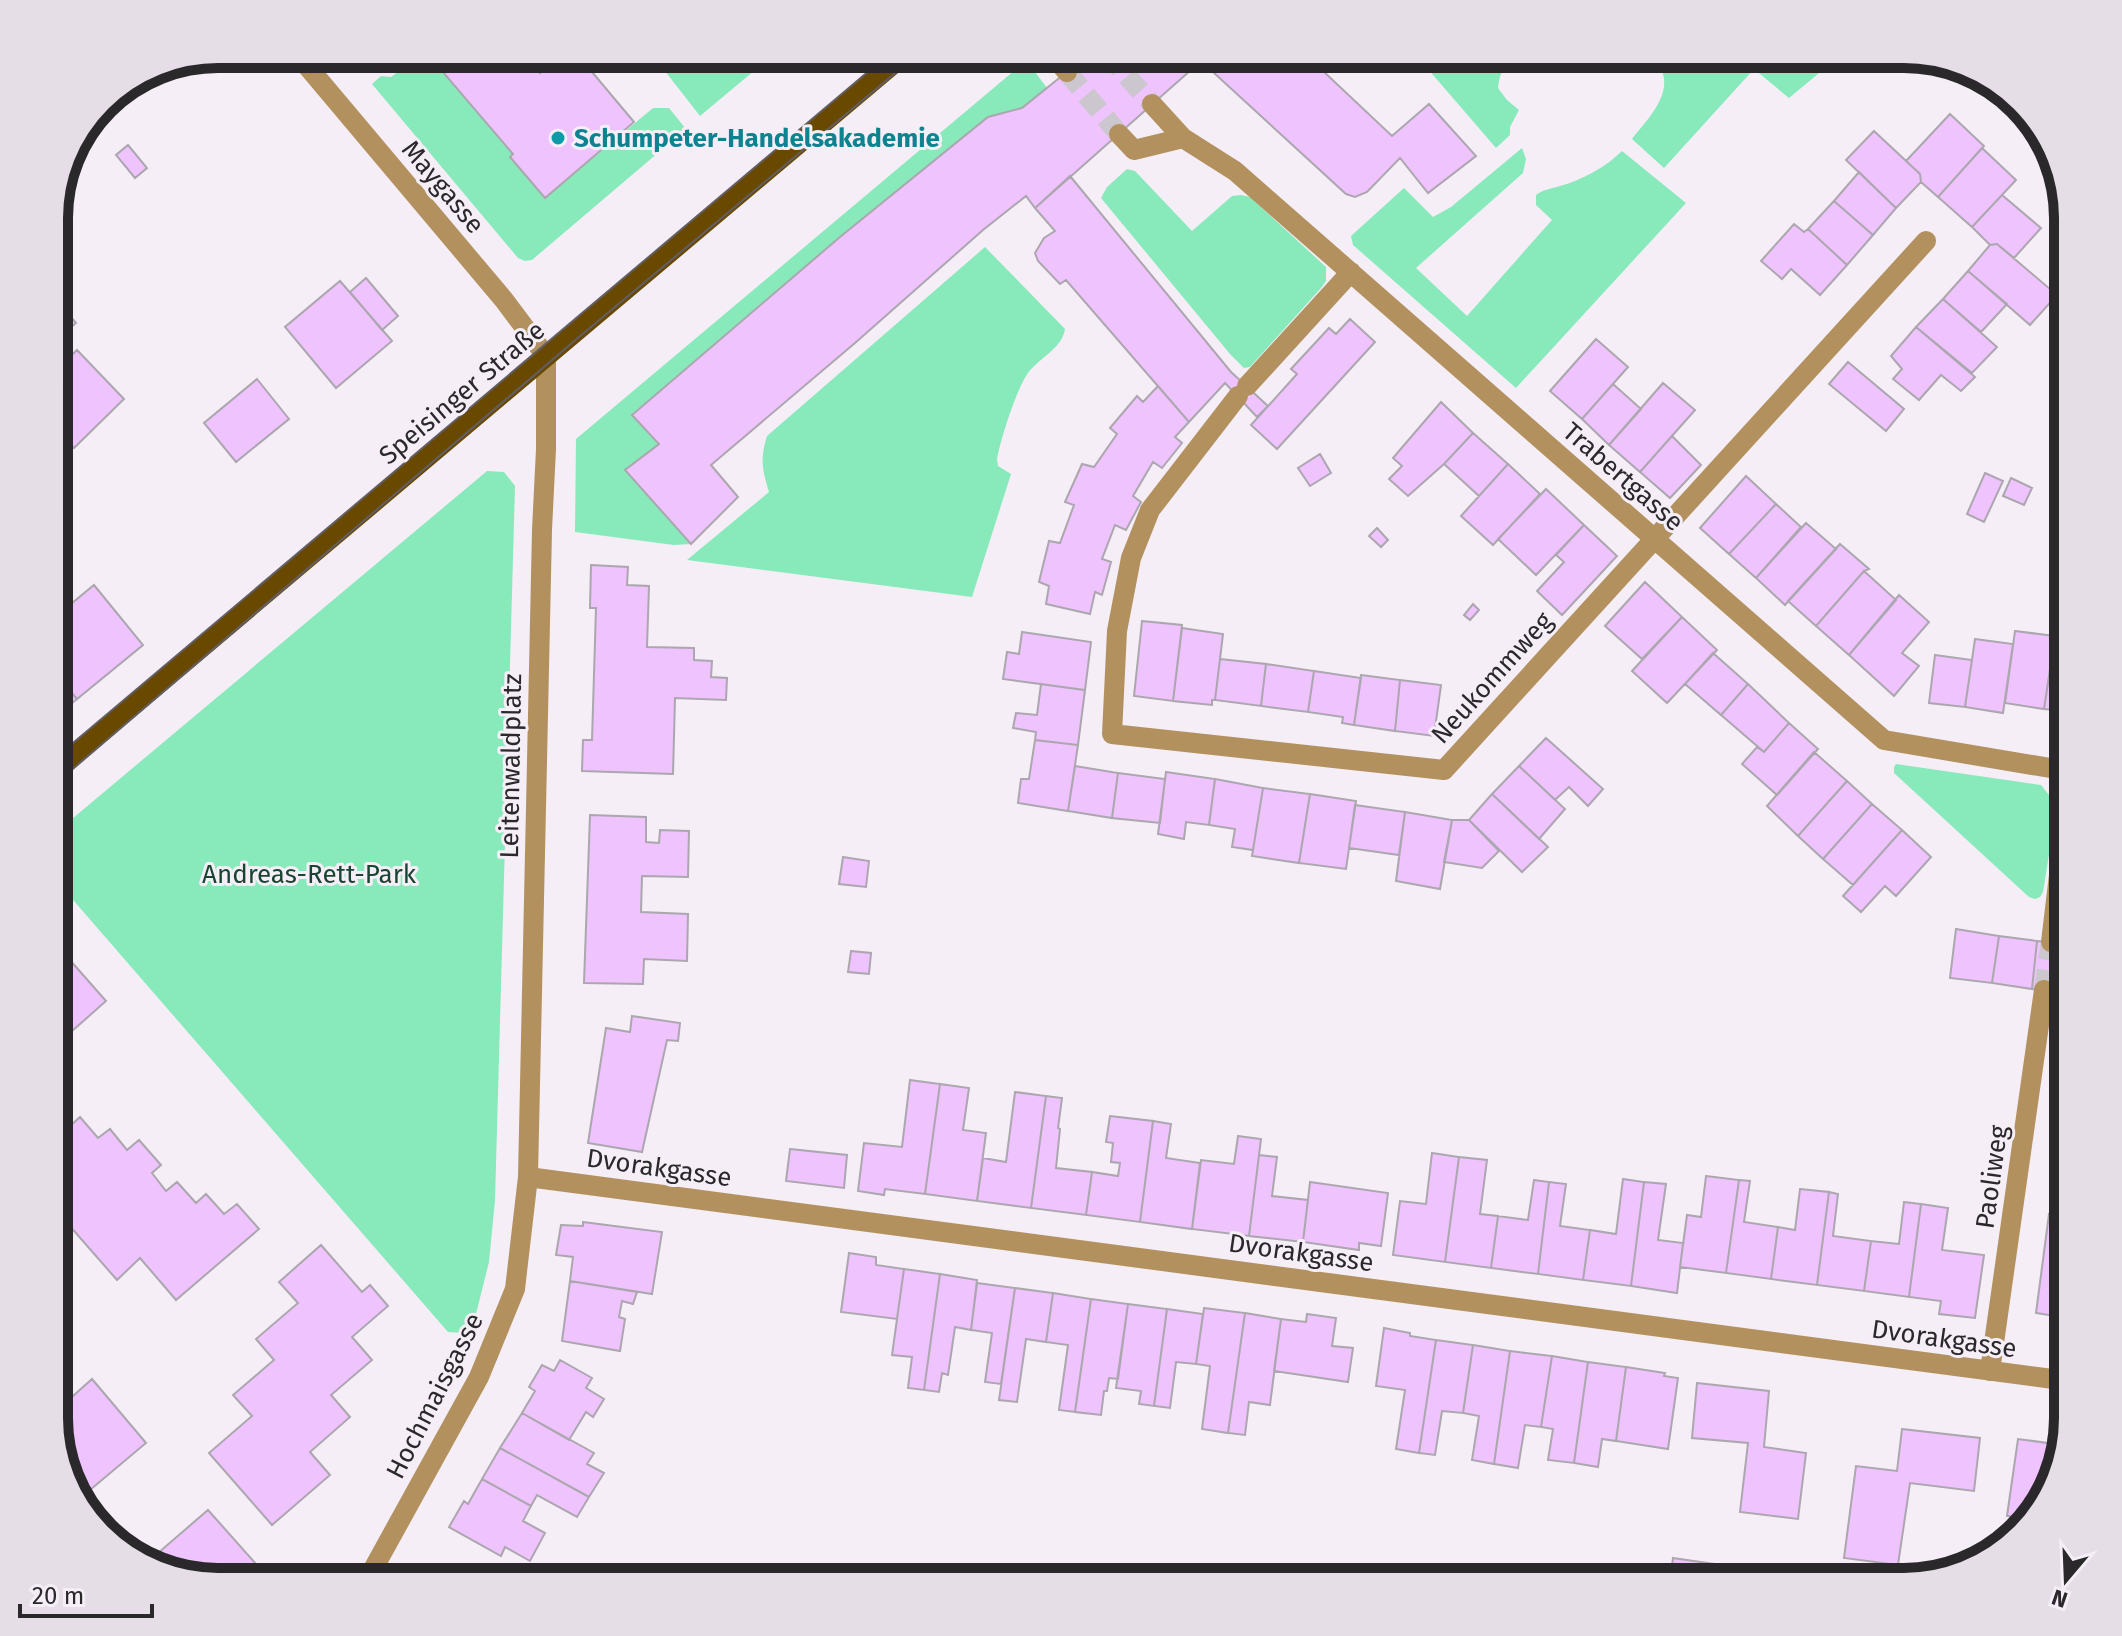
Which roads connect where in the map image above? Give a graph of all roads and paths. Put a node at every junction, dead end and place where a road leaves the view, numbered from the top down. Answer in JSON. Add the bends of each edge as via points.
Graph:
{"nodes":[{"id":1,"x":309,"y":68,"type":"edge"},
{"id":2,"x":888,"y":68,"type":"edge"},
{"id":3,"x":1064,"y":68,"type":"edge"},
{"id":4,"x":1067,"y":72,"type":"tunnel mouth"},
{"id":5,"x":1152,"y":104,"type":"tunnel mouth"},
{"id":6,"x":1119,"y":134,"type":"tunnel mouth"},
{"id":7,"x":1183,"y":138,"type":"junction"},
{"id":8,"x":1926,"y":241,"type":"dead end"},
{"id":9,"x":1351,"y":272,"type":"junction"},
{"id":10,"x":546,"y":356,"type":"junction"},
{"id":11,"x":1654,"y":539,"type":"junction"},
{"id":12,"x":68,"y":760,"type":"edge"},
{"id":13,"x":2054,"y":769,"type":"edge"},
{"id":14,"x":2054,"y":917,"type":"edge"},
{"id":15,"x":2051,"y":942,"type":"tunnel mouth"},
{"id":16,"x":2044,"y":990,"type":"tunnel mouth"},
{"id":17,"x":528,"y":1177,"type":"junction"},
{"id":18,"x":1990,"y":1371,"type":"junction"},
{"id":19,"x":2054,"y":1379,"type":"edge"},
{"id":20,"x":374,"y":1568,"type":"edge"}],
"edges":[{"from":1,"to":10,"type":"street","name":"Maygasse"},
{"from":2,"to":10,"type":"main road","name":"Speisinger Straße"},
{"from":3,"to":4,"type":"street"},
{"from":5,"to":7,"type":"street","name":"Trabertgasse"},
{"from":6,"to":7,"type":"street","via":[[1134,150]]},
{"from":7,"to":9,"type":"street","name":"Trabertgasse","via":[[1235,171]]},
{"from":8,"to":11,"type":"street","name":"Neukommweg"},
{"from":9,"to":11,"type":"street","name":"Trabertgasse"},
{"from":9,"to":11,"type":"street","name":"Neukommweg","via":[[1242,391],[1150,510],[1131,558],[1117,631],[1112,734],[1444,770]]},
{"from":10,"to":12,"type":"main road","name":"Speisinger Straße"},
{"from":10,"to":17,"type":"street","name":"Leitenwaldplatz"},
{"from":11,"to":13,"type":"street","name":"Trabertgasse","via":[[1884,740]]},
{"from":14,"to":15,"type":"street"},
{"from":16,"to":18,"type":"street","name":"Paoliweg"},
{"from":17,"to":18,"type":"street","name":"Dvorakgasse"},
{"from":17,"to":20,"type":"street","name":"Hochmaisgasse","via":[[515,1289],[479,1377]]},
{"from":18,"to":19,"type":"street","name":"Dvorakgasse"}]}
